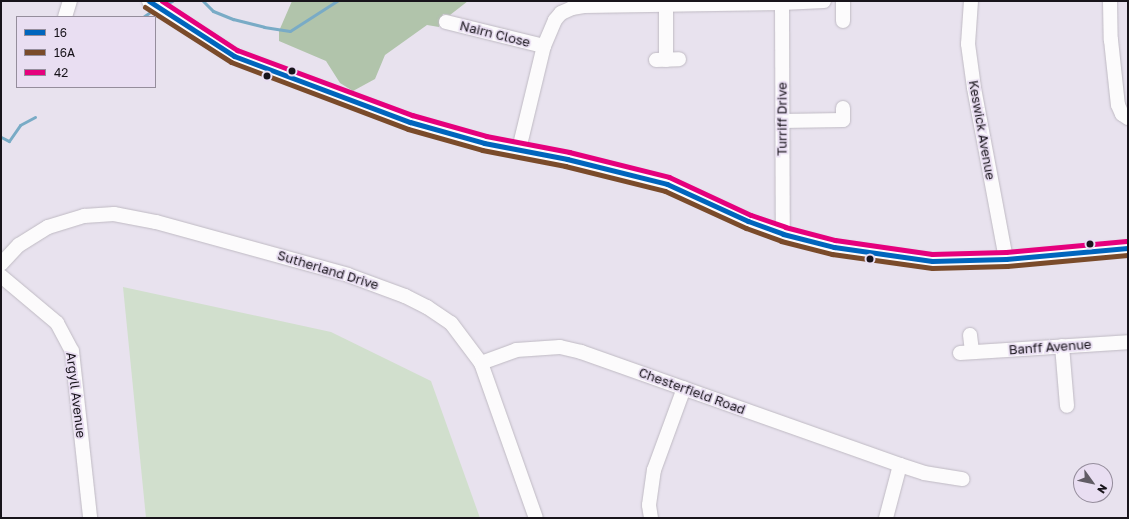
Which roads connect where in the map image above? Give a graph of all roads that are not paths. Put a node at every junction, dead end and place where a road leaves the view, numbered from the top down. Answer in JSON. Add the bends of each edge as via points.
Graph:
{"nodes":[{"id":1,"x":70,"y":1,"type":"edge"},
{"id":2,"x":148,"y":1,"type":"edge"},
{"id":3,"x":824,"y":1,"type":"edge"},
{"id":4,"x":843,"y":1,"type":"edge"},
{"id":5,"x":971,"y":1,"type":"edge"},
{"id":6,"x":1110,"y":1,"type":"edge"},
{"id":7,"x":782,"y":3,"type":"junction"},
{"id":8,"x":666,"y":5,"type":"junction"},
{"id":9,"x":65,"y":16,"type":"edge"},
{"id":10,"x":446,"y":22,"type":"dead end"},
{"id":11,"x":843,"y":22,"type":"dead end"},
{"id":12,"x":544,"y":46,"type":"junction"},
{"id":13,"x":667,"y":59,"type":"dead end"},
{"id":14,"x":1128,"y":118,"type":"edge"},
{"id":15,"x":843,"y":120,"type":"dead end"},
{"id":16,"x":782,"y":121,"type":"junction"},
{"id":17,"x":519,"y":149,"type":"junction"},
{"id":18,"x":783,"y":234,"type":"junction"},
{"id":19,"x":1128,"y":248,"type":"edge"},
{"id":20,"x":1006,"y":258,"type":"junction"},
{"id":21,"x":1,"y":264,"type":"edge"},
{"id":22,"x":1,"y":276,"type":"edge"},
{"id":23,"x":970,"y":335,"type":"dead end"},
{"id":24,"x":1128,"y":342,"type":"edge"},
{"id":25,"x":1062,"y":346,"type":"junction"},
{"id":26,"x":481,"y":363,"type":"junction"},
{"id":27,"x":684,"y":388,"type":"junction"},
{"id":28,"x":1067,"y":406,"type":"dead end"},
{"id":29,"x":900,"y":466,"type":"junction"},
{"id":30,"x":963,"y":479,"type":"dead end"},
{"id":31,"x":90,"y":518,"type":"edge"},
{"id":32,"x":536,"y":518,"type":"edge"},
{"id":33,"x":651,"y":518,"type":"edge"},
{"id":34,"x":886,"y":518,"type":"edge"}],
"edges":[{"from":1,"to":9,"type":"street"},
{"from":2,"to":17,"type":"street","via":[[234,56],[410,122],[484,143]]},
{"from":3,"to":7,"type":"street"},
{"from":4,"to":11,"type":"street"},
{"from":5,"to":20,"type":"street","name":"Keswick Avenue","via":[[968,44]]},
{"from":6,"to":14,"type":"street","via":[[1118,105],[1122,114]]},
{"from":7,"to":8,"type":"street"},
{"from":7,"to":16,"type":"street","name":"Turriff Drive"},
{"from":8,"to":12,"type":"street","via":[[572,8],[561,13],[555,20]]},
{"from":8,"to":13,"type":"street"},
{"from":10,"to":12,"type":"street","name":"Nairn Close"},
{"from":12,"to":17,"type":"street"},
{"from":15,"to":16,"type":"street"},
{"from":16,"to":18,"type":"street","name":"Turriff Drive"},
{"from":17,"to":18,"type":"street","via":[[587,163],[667,184]]},
{"from":18,"to":20,"type":"street","via":[[834,248],[898,258],[932,261]]},
{"from":19,"to":20,"type":"street"},
{"from":21,"to":26,"type":"street","name":"Sutherland Drive","via":[[19,245],[54,225],[99,214],[136,217],[381,286],[427,307],[451,323]]},
{"from":22,"to":31,"type":"street","name":"Argyll Avenue","via":[[57,323],[72,351]]},
{"from":23,"to":25,"type":"street","name":"Banff Avenue","via":[[966,353]]},
{"from":24,"to":25,"type":"street","name":"Banff Avenue"},
{"from":25,"to":28,"type":"street"},
{"from":26,"to":27,"type":"street","name":"Chesterfield Road","via":[[516,350],[560,347]]},
{"from":26,"to":32,"type":"street","name":"Sutherland Drive"},
{"from":27,"to":29,"type":"street","name":"Chesterfield Road"},
{"from":27,"to":33,"type":"street","via":[[654,470],[649,505]]},
{"from":29,"to":30,"type":"street","name":"Chesterfield Road","via":[[924,473]]},
{"from":29,"to":34,"type":"street"}]}
